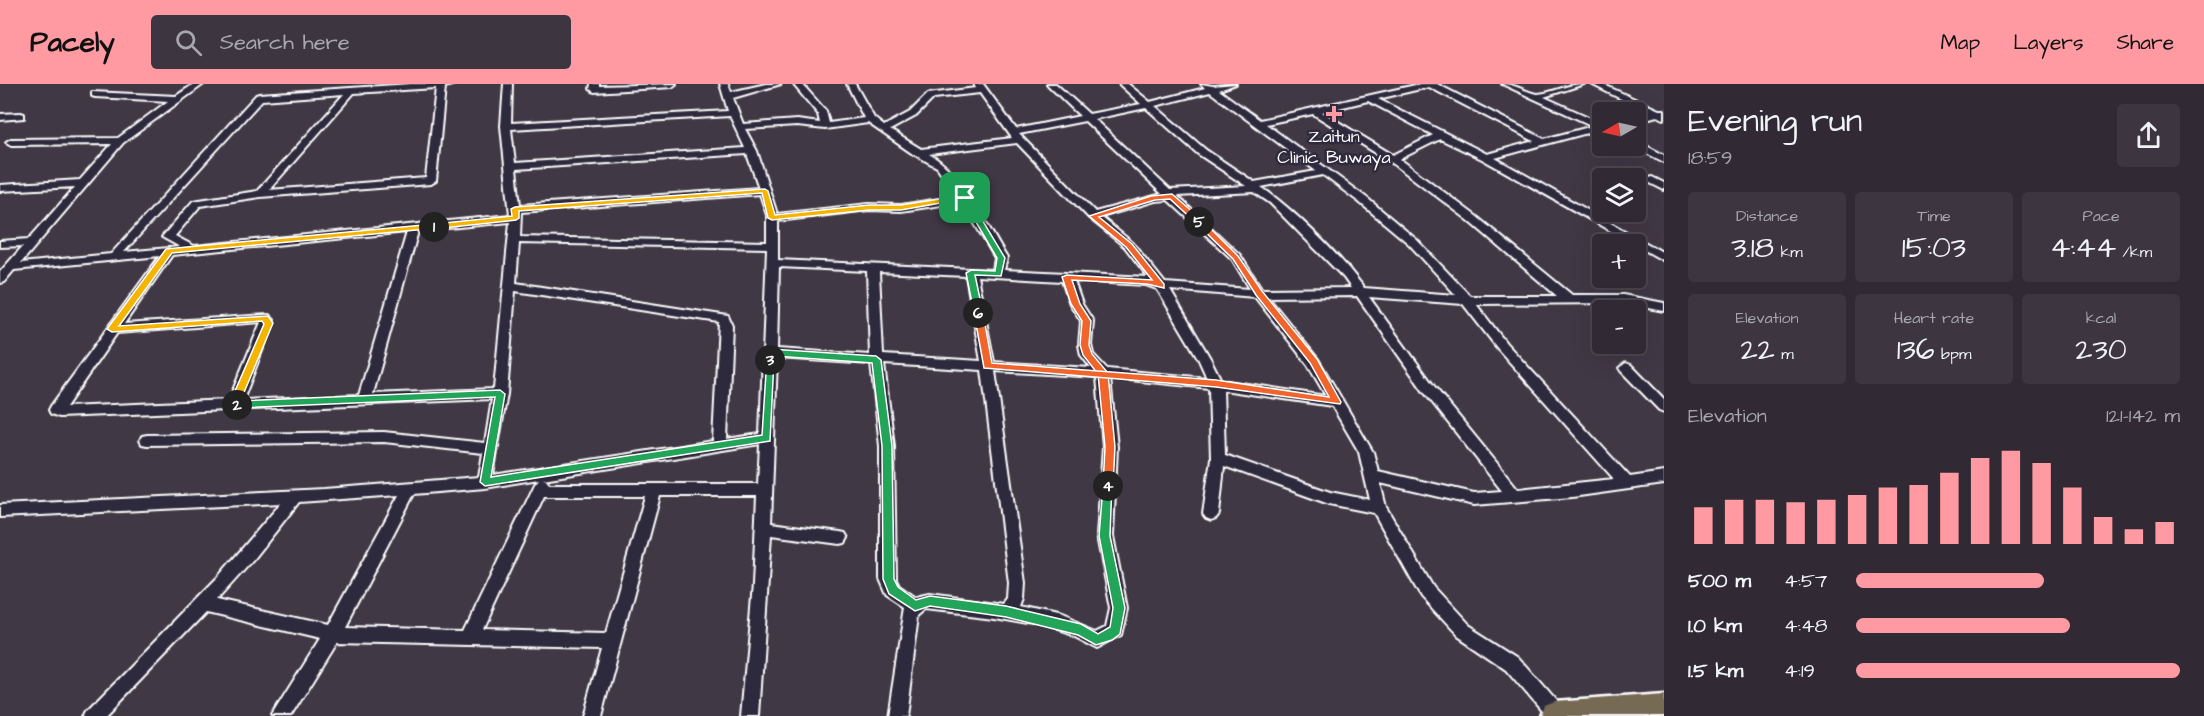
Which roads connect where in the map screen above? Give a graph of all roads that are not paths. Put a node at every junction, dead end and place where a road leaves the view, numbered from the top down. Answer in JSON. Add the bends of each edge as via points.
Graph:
{"nodes":[{"id":1,"x":200,"y":84,"type":"edge"},
{"id":2,"x":451,"y":84,"type":"edge"},
{"id":3,"x":508,"y":84,"type":"edge"},
{"id":4,"x":595,"y":84,"type":"edge"},
{"id":5,"x":672,"y":84,"type":"edge"},
{"id":6,"x":777,"y":84,"type":"edge"},
{"id":7,"x":797,"y":84,"type":"edge"},
{"id":8,"x":851,"y":84,"type":"edge"},
{"id":9,"x":1051,"y":84,"type":"edge"},
{"id":10,"x":1123,"y":84,"type":"edge"},
{"id":11,"x":1232,"y":84,"type":"edge"},
{"id":12,"x":1431,"y":84,"type":"edge"},
{"id":13,"x":1506,"y":84,"type":"edge"},
{"id":14,"x":1580,"y":84,"type":"edge"},
{"id":15,"x":1595,"y":84,"type":"edge"},
{"id":16,"x":441,"y":85,"type":"edge"},
{"id":17,"x":1208,"y":86,"type":"edge"},
{"id":18,"x":1411,"y":86,"type":"edge"},
{"id":19,"x":979,"y":87,"type":"edge"},
{"id":20,"x":726,"y":90,"type":"edge"},
{"id":21,"x":350,"y":93,"type":"junction"},
{"id":22,"x":95,"y":94,"type":"dead end"},
{"id":23,"x":1536,"y":97,"type":"junction"},
{"id":24,"x":1369,"y":98,"type":"junction"},
{"id":25,"x":177,"y":99,"type":"junction"},
{"id":26,"x":1149,"y":105,"type":"junction"},
{"id":27,"x":1313,"y":110,"type":"junction"},
{"id":28,"x":733,"y":113,"type":"junction"},
{"id":29,"x":1662,"y":114,"type":"edge"},
{"id":30,"x":21,"y":116,"type":"dead end"},
{"id":31,"x":0,"y":117,"type":"edge"},
{"id":32,"x":1646,"y":117,"type":"edge"},
{"id":33,"x":1087,"y":118,"type":"junction"},
{"id":34,"x":870,"y":120,"type":"junction"},
{"id":35,"x":1592,"y":122,"type":"edge"},
{"id":36,"x":1259,"y":123,"type":"junction"},
{"id":37,"x":506,"y":126,"type":"junction"},
{"id":38,"x":825,"y":126,"type":"junction"},
{"id":39,"x":739,"y":127,"type":"junction"},
{"id":40,"x":1592,"y":129,"type":"edge"},
{"id":41,"x":883,"y":130,"type":"junction"},
{"id":42,"x":1440,"y":135,"type":"junction"},
{"id":43,"x":1016,"y":136,"type":"junction"},
{"id":44,"x":120,"y":141,"type":"junction"},
{"id":45,"x":11,"y":142,"type":"dead end"},
{"id":46,"x":1543,"y":142,"type":"junction"},
{"id":47,"x":1646,"y":149,"type":"edge"},
{"id":48,"x":752,"y":151,"type":"junction"},
{"id":49,"x":917,"y":152,"type":"junction"},
{"id":50,"x":1486,"y":157,"type":"junction"},
{"id":51,"x":1393,"y":159,"type":"junction"},
{"id":52,"x":1664,"y":159,"type":"edge"},
{"id":53,"x":509,"y":166,"type":"junction"},
{"id":54,"x":1325,"y":172,"type":"junction"},
{"id":55,"x":1652,"y":180,"type":"dead end"},
{"id":56,"x":84,"y":183,"type":"junction"},
{"id":57,"x":1664,"y":187,"type":"edge"},
{"id":58,"x":0,"y":188,"type":"edge"},
{"id":59,"x":1254,"y":188,"type":"junction"},
{"id":60,"x":765,"y":191,"type":"junction"},
{"id":61,"x":1169,"y":194,"type":"junction"},
{"id":62,"x":260,"y":195,"type":"junction"},
{"id":63,"x":965,"y":198,"type":"junction"},
{"id":64,"x":515,"y":213,"type":"junction"},
{"id":65,"x":1093,"y":216,"type":"junction"},
{"id":66,"x":772,"y":218,"type":"junction"},
{"id":67,"x":413,"y":229,"type":"junction"},
{"id":68,"x":514,"y":240,"type":"junction"},
{"id":69,"x":33,"y":242,"type":"junction"},
{"id":70,"x":0,"y":244,"type":"edge"},
{"id":71,"x":772,"y":246,"type":"junction"},
{"id":72,"x":194,"y":250,"type":"junction"},
{"id":73,"x":169,"y":251,"type":"junction"},
{"id":74,"x":115,"y":256,"type":"junction"},
{"id":75,"x":1664,"y":258,"type":"edge"},
{"id":76,"x":773,"y":263,"type":"junction"},
{"id":77,"x":11,"y":267,"type":"junction"},
{"id":78,"x":873,"y":268,"type":"junction"},
{"id":79,"x":971,"y":273,"type":"junction"},
{"id":80,"x":998,"y":274,"type":"junction"},
{"id":81,"x":1067,"y":277,"type":"junction"},
{"id":82,"x":0,"y":279,"type":"edge"},
{"id":83,"x":510,"y":286,"type":"junction"},
{"id":84,"x":1161,"y":286,"type":"junction"},
{"id":85,"x":1360,"y":292,"type":"junction"},
{"id":86,"x":1259,"y":293,"type":"junction"},
{"id":87,"x":1467,"y":300,"type":"junction"},
{"id":88,"x":1570,"y":300,"type":"junction"},
{"id":89,"x":1663,"y":308,"type":"edge"},
{"id":90,"x":112,"y":329,"type":"junction"},
{"id":91,"x":770,"y":353,"type":"junction"},
{"id":92,"x":876,"y":360,"type":"junction"},
{"id":93,"x":988,"y":366,"type":"junction"},
{"id":94,"x":1626,"y":368,"type":"dead end"},
{"id":95,"x":1103,"y":373,"type":"junction"},
{"id":96,"x":1216,"y":384,"type":"junction"},
{"id":97,"x":500,"y":394,"type":"junction"},
{"id":98,"x":366,"y":399,"type":"junction"},
{"id":99,"x":1336,"y":402,"type":"junction"},
{"id":100,"x":234,"y":405,"type":"junction"},
{"id":101,"x":1664,"y":406,"type":"edge"},
{"id":102,"x":767,"y":438,"type":"junction"},
{"id":103,"x":147,"y":440,"type":"dead end"},
{"id":104,"x":720,"y":446,"type":"junction"},
{"id":105,"x":491,"y":449,"type":"junction"},
{"id":106,"x":1218,"y":458,"type":"junction"},
{"id":107,"x":546,"y":473,"type":"junction"},
{"id":108,"x":1372,"y":475,"type":"junction"},
{"id":109,"x":1664,"y":478,"type":"edge"},
{"id":110,"x":485,"y":482,"type":"junction"},
{"id":111,"x":1626,"y":483,"type":"junction"},
{"id":112,"x":410,"y":488,"type":"junction"},
{"id":113,"x":540,"y":490,"type":"junction"},
{"id":114,"x":654,"y":490,"type":"junction"},
{"id":115,"x":765,"y":490,"type":"junction"},
{"id":116,"x":295,"y":496,"type":"junction"},
{"id":117,"x":1515,"y":496,"type":"junction"},
{"id":118,"x":1379,"y":508,"type":"junction"},
{"id":119,"x":0,"y":511,"type":"edge"},
{"id":120,"x":1211,"y":514,"type":"dead end"},
{"id":121,"x":764,"y":528,"type":"junction"},
{"id":122,"x":840,"y":538,"type":"dead end"},
{"id":123,"x":203,"y":604,"type":"junction"},
{"id":124,"x":915,"y":605,"type":"junction"},
{"id":125,"x":1006,"y":611,"type":"junction"},
{"id":126,"x":332,"y":634,"type":"junction"},
{"id":127,"x":470,"y":637,"type":"junction"},
{"id":128,"x":613,"y":641,"type":"junction"},
{"id":129,"x":1664,"y":707,"type":"edge"},
{"id":130,"x":94,"y":716,"type":"edge"},
{"id":131,"x":281,"y":716,"type":"edge"},
{"id":132,"x":592,"y":716,"type":"edge"},
{"id":133,"x":750,"y":716,"type":"edge"},
{"id":134,"x":897,"y":716,"type":"edge"},
{"id":135,"x":1556,"y":716,"type":"edge"}],
"edges":[{"from":1,"to":25,"type":"street"},
{"from":2,"to":16,"type":"street"},
{"from":3,"to":37,"type":"street"},
{"from":4,"to":5,"type":"street","via":[[594,89]]},
{"from":6,"to":20,"type":"street"},
{"from":7,"to":38,"type":"street","via":[[823,113]]},
{"from":8,"to":34,"type":"street"},
{"from":9,"to":33,"type":"street"},
{"from":10,"to":26,"type":"street"},
{"from":11,"to":17,"type":"street"},
{"from":12,"to":18,"type":"street"},
{"from":12,"to":46,"type":"street"},
{"from":13,"to":23,"type":"street"},
{"from":14,"to":23,"type":"street"},
{"from":15,"to":29,"type":"street"},
{"from":16,"to":21,"type":"street"},
{"from":16,"to":62,"type":"street","via":[[431,181]]},
{"from":17,"to":26,"type":"street"},
{"from":17,"to":36,"type":"street"},
{"from":18,"to":24,"type":"street"},
{"from":19,"to":41,"type":"street","via":[[931,96],[914,114]]},
{"from":19,"to":43,"type":"street"},
{"from":20,"to":28,"type":"street"},
{"from":21,"to":62,"type":"street"},
{"from":21,"to":74,"type":"street","via":[[259,97]]},
{"from":22,"to":25,"type":"street"},
{"from":23,"to":35,"type":"street"},
{"from":24,"to":27,"type":"street"},
{"from":24,"to":42,"type":"street"},
{"from":25,"to":44,"type":"street"},
{"from":26,"to":33,"type":"street"},
{"from":26,"to":59,"type":"street","via":[[1202,152]]},
{"from":27,"to":36,"type":"street"},
{"from":27,"to":51,"type":"street"},
{"from":28,"to":37,"type":"street"},
{"from":28,"to":39,"type":"street"},
{"from":29,"to":32,"type":"street"},
{"from":30,"to":31,"type":"street"},
{"from":33,"to":43,"type":"street"},
{"from":33,"to":61,"type":"street"},
{"from":34,"to":38,"type":"street"},
{"from":34,"to":41,"type":"street"},
{"from":36,"to":54,"type":"street"},
{"from":37,"to":53,"type":"street"},
{"from":38,"to":39,"type":"street","via":[[797,123]]},
{"from":39,"to":48,"type":"street"},
{"from":40,"to":46,"type":"street"},
{"from":41,"to":49,"type":"street"},
{"from":42,"to":50,"type":"street"},
{"from":42,"to":51,"type":"street"},
{"from":43,"to":49,"type":"street"},
{"from":43,"to":65,"type":"street"},
{"from":44,"to":45,"type":"street"},
{"from":44,"to":56,"type":"street"},
{"from":46,"to":50,"type":"street"},
{"from":47,"to":52,"type":"street"},
{"from":48,"to":53,"type":"street"},
{"from":48,"to":60,"type":"street"},
{"from":49,"to":63,"type":"street","via":[[941,165]]},
{"from":50,"to":75,"type":"street"},
{"from":51,"to":88,"type":"street","via":[[1472,218]]},
{"from":53,"to":64,"type":"street"},
{"from":54,"to":59,"type":"street"},
{"from":54,"to":87,"type":"street","via":[[1395,225]]},
{"from":55,"to":57,"type":"street"},
{"from":56,"to":58,"type":"street"},
{"from":56,"to":69,"type":"street"},
{"from":59,"to":61,"type":"street"},
{"from":59,"to":85,"type":"street","via":[[1295,221]]},
{"from":60,"to":64,"type":"street"},
{"from":60,"to":66,"type":"street"},
{"from":61,"to":65,"type":"street"},
{"from":61,"to":86,"type":"street","via":[[1236,257]]},
{"from":62,"to":72,"type":"street","via":[[197,203],[168,237]]},
{"from":63,"to":66,"type":"street","via":[[901,208],[869,207]]},
{"from":63,"to":80,"type":"street","via":[[1001,258]]},
{"from":64,"to":67,"type":"street"},
{"from":64,"to":68,"type":"street"},
{"from":65,"to":84,"type":"street","via":[[1129,245]]},
{"from":66,"to":71,"type":"street"},
{"from":67,"to":72,"type":"street"},
{"from":67,"to":98,"type":"street"},
{"from":68,"to":71,"type":"street"},
{"from":68,"to":83,"type":"street"},
{"from":69,"to":70,"type":"street"},
{"from":69,"to":77,"type":"street"},
{"from":71,"to":76,"type":"street"},
{"from":72,"to":73,"type":"street"},
{"from":73,"to":74,"type":"street"},
{"from":73,"to":90,"type":"street"},
{"from":74,"to":77,"type":"street"},
{"from":76,"to":78,"type":"street"},
{"from":76,"to":91,"type":"street"},
{"from":77,"to":82,"type":"street"},
{"from":78,"to":79,"type":"street"},
{"from":78,"to":92,"type":"street"},
{"from":79,"to":80,"type":"street"},
{"from":79,"to":93,"type":"street"},
{"from":80,"to":81,"type":"street"},
{"from":81,"to":84,"type":"street","via":[[1148,281]]},
{"from":81,"to":95,"type":"street","via":[[1087,321],[1087,355]]},
{"from":83,"to":97,"type":"street"},
{"from":83,"to":104,"type":"street","via":[[724,319]]},
{"from":84,"to":86,"type":"street"},
{"from":84,"to":96,"type":"street"},
{"from":85,"to":86,"type":"street"},
{"from":85,"to":87,"type":"street"},
{"from":85,"to":117,"type":"street","via":[[1428,389]]},
{"from":86,"to":99,"type":"street","via":[[1313,362]]},
{"from":87,"to":88,"type":"street"},
{"from":87,"to":111,"type":"street","via":[[1502,346]]},
{"from":88,"to":89,"type":"street","via":[[1623,299]]},
{"from":90,"to":100,"type":"street","via":[[265,318],[268,323]]},
{"from":90,"to":100,"type":"street","via":[[56,410],[59,412]]},
{"from":91,"to":92,"type":"street"},
{"from":91,"to":102,"type":"street"},
{"from":92,"to":93,"type":"street"},
{"from":92,"to":124,"type":"street","via":[[887,446],[888,579],[893,590]]},
{"from":93,"to":95,"type":"street"},
{"from":93,"to":125,"type":"street","via":[[1017,583],[1016,602]]},
{"from":94,"to":101,"type":"street"},
{"from":95,"to":96,"type":"street"},
{"from":95,"to":125,"type":"street","via":[[1110,447],[1105,536],[1119,608],[1115,630],[1096,640],[1081,630]]},
{"from":96,"to":99,"type":"street"},
{"from":96,"to":106,"type":"street"},
{"from":97,"to":98,"type":"street"},
{"from":97,"to":105,"type":"street"},
{"from":98,"to":100,"type":"street"},
{"from":99,"to":108,"type":"street","via":[[1366,452]]},
{"from":102,"to":104,"type":"street"},
{"from":102,"to":115,"type":"street"},
{"from":103,"to":105,"type":"street","via":[[384,437]]},
{"from":104,"to":107,"type":"street"},
{"from":105,"to":110,"type":"street"},
{"from":106,"to":118,"type":"street","via":[[1329,498]]},
{"from":106,"to":120,"type":"street"},
{"from":107,"to":110,"type":"street"},
{"from":107,"to":113,"type":"street"},
{"from":108,"to":117,"type":"street","via":[[1474,499]]},
{"from":108,"to":118,"type":"street"},
{"from":109,"to":111,"type":"street"},
{"from":110,"to":112,"type":"street"},
{"from":111,"to":117,"type":"street"},
{"from":112,"to":116,"type":"street"},
{"from":112,"to":126,"type":"street"},
{"from":113,"to":114,"type":"street"},
{"from":113,"to":127,"type":"street"},
{"from":114,"to":115,"type":"street"},
{"from":114,"to":128,"type":"street"},
{"from":115,"to":121,"type":"street"},
{"from":116,"to":119,"type":"street"},
{"from":116,"to":123,"type":"street","via":[[263,539]]},
{"from":118,"to":135,"type":"street","via":[[1427,592],[1462,630],[1512,663]]},
{"from":121,"to":122,"type":"street"},
{"from":121,"to":133,"type":"street"},
{"from":123,"to":126,"type":"street"},
{"from":123,"to":130,"type":"street"},
{"from":124,"to":125,"type":"street","via":[[930,601]]},
{"from":124,"to":134,"type":"street","via":[[911,610]]},
{"from":126,"to":127,"type":"street"},
{"from":126,"to":131,"type":"street"},
{"from":127,"to":128,"type":"street"},
{"from":128,"to":132,"type":"street"},
{"from":129,"to":135,"type":"highway"}]}
